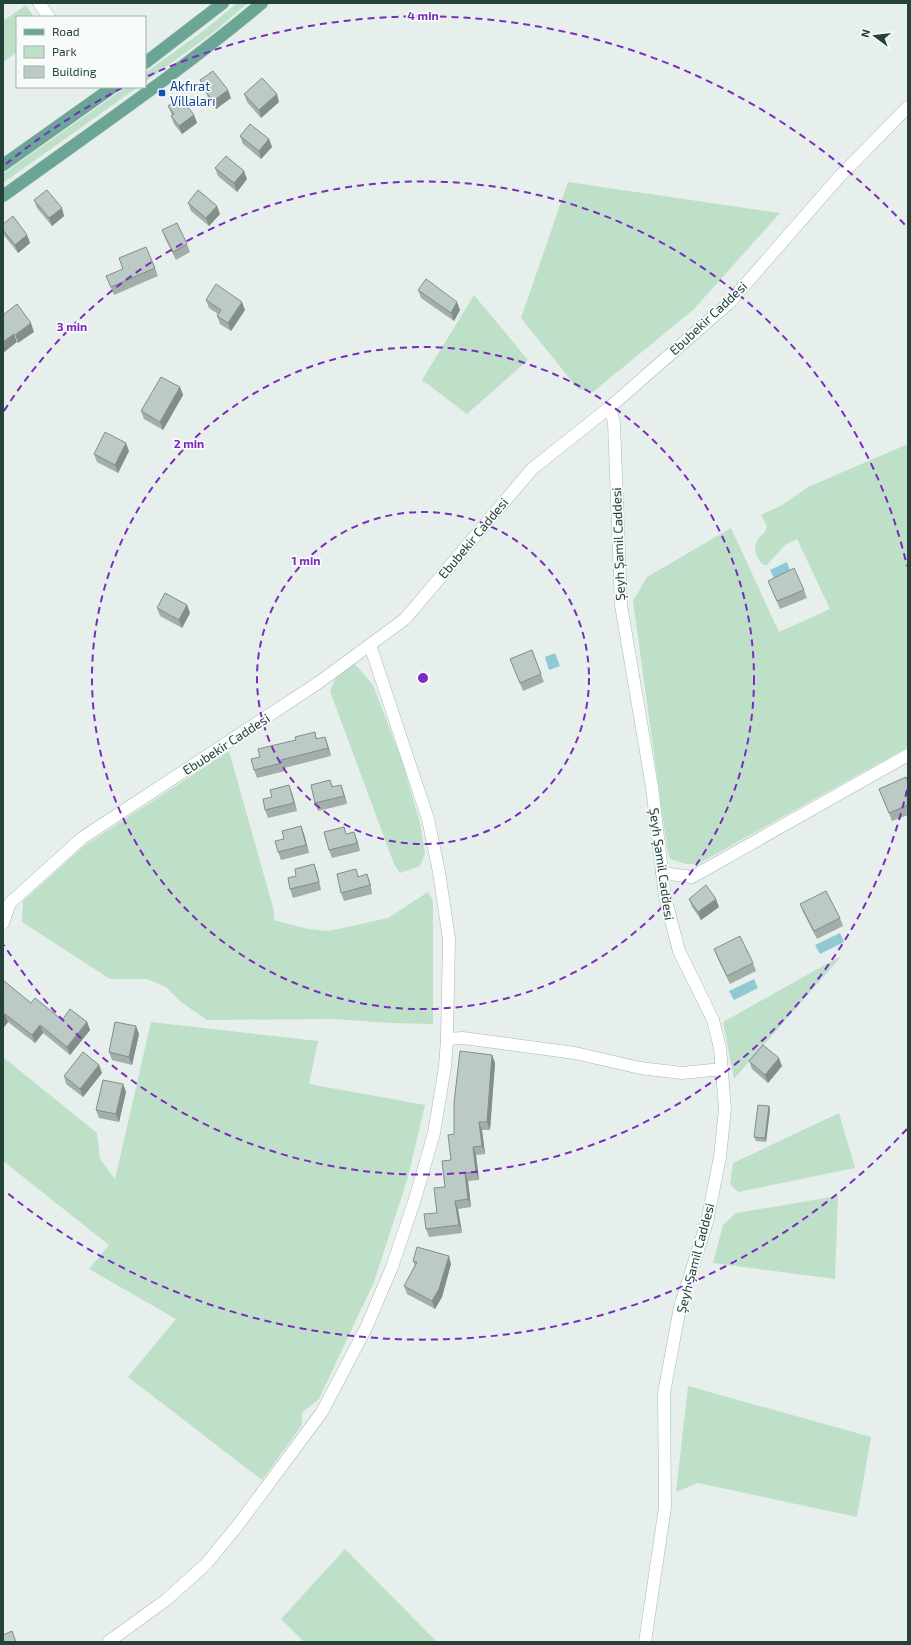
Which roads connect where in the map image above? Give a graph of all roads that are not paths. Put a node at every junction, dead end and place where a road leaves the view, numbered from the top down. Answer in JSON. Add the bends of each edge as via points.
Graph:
{"nodes":[{"id":1,"x":39,"y":3,"type":"edge"},
{"id":2,"x":223,"y":3,"type":"edge"},
{"id":3,"x":262,"y":3,"type":"edge"},
{"id":4,"x":48,"y":16,"type":"edge"},
{"id":5,"x":146,"y":62,"type":"edge"},
{"id":6,"x":105,"y":89,"type":"edge"},
{"id":7,"x":908,"y":107,"type":"edge"},
{"id":8,"x":3,"y":165,"type":"edge"},
{"id":9,"x":3,"y":196,"type":"edge"},
{"id":10,"x":610,"y":407,"type":"junction"},
{"id":11,"x":370,"y":645,"type":"junction"},
{"id":12,"x":908,"y":755,"type":"edge"},
{"id":13,"x":662,"y":873,"type":"junction"},
{"id":14,"x":3,"y":924,"type":"edge"},
{"id":15,"x":447,"y":1039,"type":"junction"},
{"id":16,"x":722,"y":1069,"type":"junction"},
{"id":17,"x":108,"y":1642,"type":"edge"},
{"id":18,"x":645,"y":1642,"type":"edge"}],
"edges":[{"from":1,"to":4,"type":"street"},
{"from":2,"to":5,"type":"main road"},
{"from":3,"to":9,"type":"main road","via":[[177,69]]},
{"from":6,"to":8,"type":"main road"},
{"from":7,"to":10,"type":"street","name":"Ebubekir Caddesi","via":[[839,177],[730,302]]},
{"from":10,"to":11,"type":"street","name":"Ebubekir Caddesi","via":[[532,469],[405,619]]},
{"from":10,"to":13,"type":"street","name":"Şeyh Şamil Caddesi","via":[[614,423],[621,605],[652,787]]},
{"from":11,"to":14,"type":"street","name":"Ebubekir Caddesi","via":[[318,683],[82,838],[10,903]]},
{"from":11,"to":15,"type":"street","via":[[428,819],[439,872],[449,939]]},
{"from":12,"to":13,"type":"street","via":[[692,877]]},
{"from":13,"to":16,"type":"street","name":"Şeyh Şamil Caddesi","via":[[675,941],[713,1020]]},
{"from":15,"to":16,"type":"street","via":[[463,1038],[575,1053],[640,1068],[682,1073]]},
{"from":15,"to":17,"type":"street","via":[[434,1133],[415,1199],[392,1268],[369,1322],[333,1394],[238,1525],[206,1564],[166,1600]]},
{"from":16,"to":18,"type":"street","name":"Şeyh Şamil Caddesi","via":[[725,1109],[720,1157],[707,1222],[680,1308],[664,1393],[665,1507]]}]}
